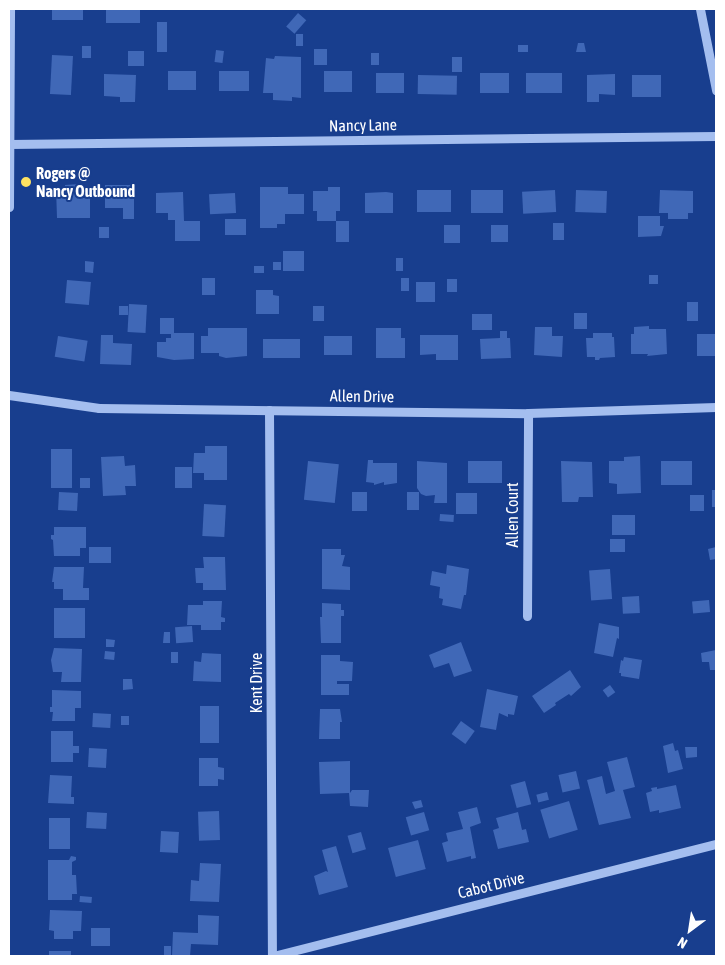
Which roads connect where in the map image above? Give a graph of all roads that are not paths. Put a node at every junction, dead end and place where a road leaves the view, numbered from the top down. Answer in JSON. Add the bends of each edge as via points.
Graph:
{"nodes":[{"id":1,"x":10,"y":9,"type":"edge"},
{"id":2,"x":700,"y":9,"type":"edge"},
{"id":3,"x":716,"y":90,"type":"edge"},
{"id":4,"x":716,"y":136,"type":"edge"},
{"id":5,"x":9,"y":144,"type":"edge"},
{"id":6,"x":9,"y":207,"type":"edge"},
{"id":7,"x":9,"y":395,"type":"edge"},
{"id":8,"x":716,"y":407,"type":"edge"},
{"id":9,"x":269,"y":410,"type":"junction"},
{"id":10,"x":528,"y":413,"type":"junction"},
{"id":11,"x":527,"y":616,"type":"dead end"},
{"id":12,"x":716,"y":844,"type":"edge"},
{"id":13,"x":272,"y":956,"type":"edge"}],
"edges":[{"from":1,"to":5,"type":"street"},
{"from":2,"to":3,"type":"street"},
{"from":4,"to":5,"type":"street","name":"Nancy Lane"},
{"from":5,"to":6,"type":"street"},
{"from":7,"to":9,"type":"street","name":"Allen Drive","via":[[99,408]]},
{"from":8,"to":10,"type":"street","name":"Allen Drive"},
{"from":9,"to":10,"type":"street","name":"Allen Drive"},
{"from":9,"to":13,"type":"street","name":"Kent Drive"},
{"from":10,"to":11,"type":"street","name":"Allen Court"},
{"from":12,"to":13,"type":"street","name":"Cabot Drive"}]}
